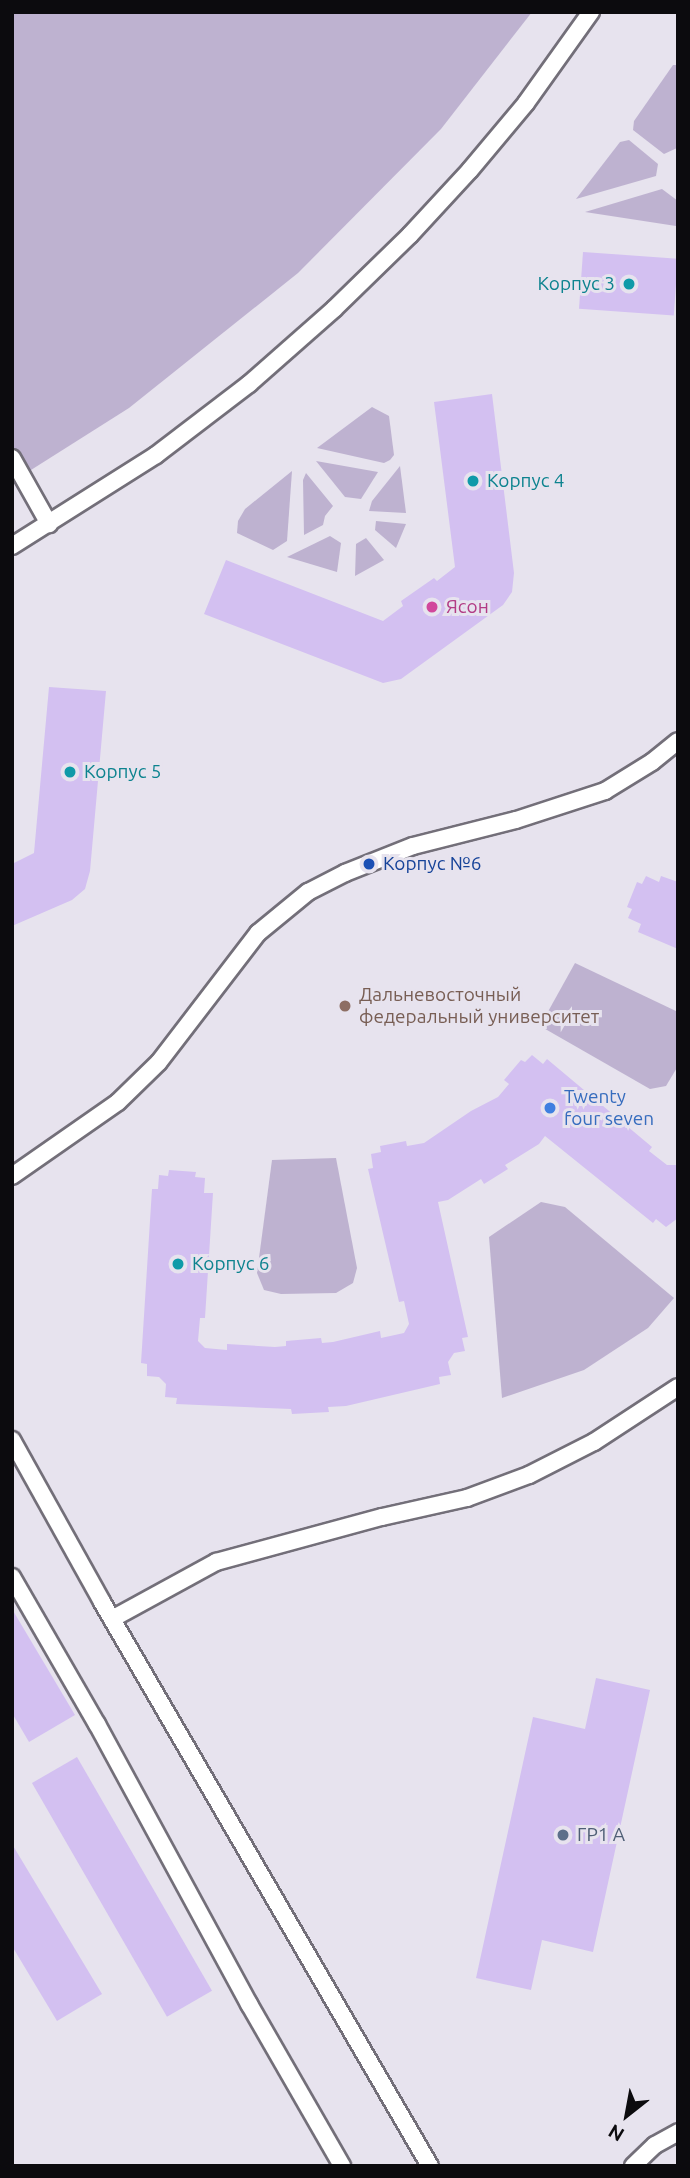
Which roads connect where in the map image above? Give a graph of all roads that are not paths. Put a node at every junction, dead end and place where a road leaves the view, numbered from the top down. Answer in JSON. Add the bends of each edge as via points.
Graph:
{"nodes":[{"id":1,"x":591,"y":12,"type":"edge"},
{"id":2,"x":12,"y":458,"type":"edge"},
{"id":3,"x":49,"y":524,"type":"junction"},
{"id":4,"x":12,"y":546,"type":"edge"},
{"id":5,"x":678,"y":741,"type":"edge"},
{"id":6,"x":12,"y":1176,"type":"edge"},
{"id":7,"x":678,"y":1387,"type":"edge"},
{"id":8,"x":12,"y":1440,"type":"edge"},
{"id":9,"x":12,"y":1577,"type":"edge"},
{"id":10,"x":112,"y":1619,"type":"junction"},
{"id":11,"x":678,"y":2132,"type":"edge"},
{"id":12,"x":342,"y":2166,"type":"edge"},
{"id":13,"x":430,"y":2166,"type":"edge"},
{"id":14,"x":633,"y":2166,"type":"edge"}],
"edges":[{"from":1,"to":3,"type":"street","via":[[526,103],[470,170],[334,309],[257,377],[156,455]]},
{"from":2,"to":3,"type":"street"},
{"from":3,"to":4,"type":"street"},
{"from":5,"to":6,"type":"street","via":[[606,791],[413,846],[308,892],[258,933],[159,1062],[118,1102]]},
{"from":7,"to":10,"type":"street","via":[[594,1442],[528,1475],[467,1498],[216,1562]]},
{"from":8,"to":10,"type":"street"},
{"from":9,"to":12,"type":"street"},
{"from":10,"to":13,"type":"street"},
{"from":11,"to":14,"type":"street"}]}
